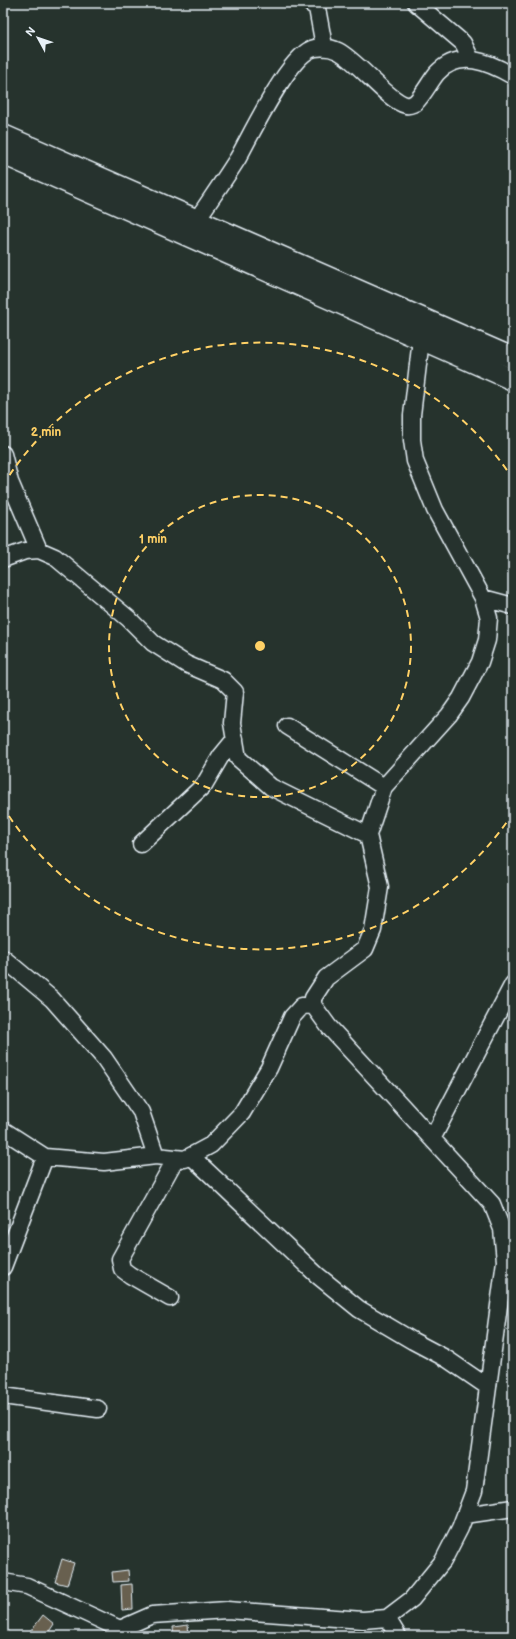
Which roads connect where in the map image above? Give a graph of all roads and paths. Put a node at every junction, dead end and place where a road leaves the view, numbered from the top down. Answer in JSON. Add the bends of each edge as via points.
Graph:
{"nodes":[{"id":1,"x":310,"y":3,"type":"edge"},
{"id":2,"x":416,"y":3,"type":"edge"},
{"id":3,"x":324,"y":46,"type":"junction"},
{"id":4,"x":471,"y":59,"type":"junction"},
{"id":5,"x":513,"y":76,"type":"edge"},
{"id":6,"x":3,"y":135,"type":"edge"},
{"id":7,"x":3,"y":154,"type":"edge"},
{"id":8,"x":196,"y":221,"type":"junction"},
{"id":9,"x":421,"y":339,"type":"junction"},
{"id":10,"x":513,"y":358,"type":"edge"},
{"id":11,"x":513,"y":380,"type":"edge"},
{"id":12,"x":3,"y":454,"type":"edge"},
{"id":13,"x":39,"y":550,"type":"junction"},
{"id":14,"x":3,"y":559,"type":"edge"},
{"id":15,"x":483,"y":598,"type":"junction"},
{"id":16,"x":513,"y":606,"type":"edge"},
{"id":17,"x":287,"y":726,"type":"dead end"},
{"id":18,"x":235,"y":739,"type":"junction"},
{"id":19,"x":384,"y":787,"type":"junction"},
{"id":20,"x":368,"y":835,"type":"junction"},
{"id":21,"x":141,"y":844,"type":"dead end"},
{"id":22,"x":3,"y":958,"type":"edge"},
{"id":23,"x":513,"y":984,"type":"edge"},
{"id":24,"x":313,"y":1005,"type":"junction"},
{"id":25,"x":3,"y":1130,"type":"edge"},
{"id":26,"x":432,"y":1139,"type":"junction"},
{"id":27,"x":156,"y":1156,"type":"junction"},
{"id":28,"x":45,"y":1157,"type":"junction"},
{"id":29,"x":183,"y":1157,"type":"junction"},
{"id":30,"x":3,"y":1267,"type":"edge"},
{"id":31,"x":170,"y":1298,"type":"dead end"},
{"id":32,"x":488,"y":1387,"type":"junction"},
{"id":33,"x":3,"y":1396,"type":"edge"},
{"id":34,"x":98,"y":1409,"type":"dead end"},
{"id":35,"x":513,"y":1508,"type":"edge"},
{"id":36,"x":465,"y":1515,"type":"junction"},
{"id":37,"x":3,"y":1582,"type":"edge"},
{"id":38,"x":387,"y":1618,"type":"junction"},
{"id":39,"x":120,"y":1633,"type":"edge"},
{"id":40,"x":398,"y":1636,"type":"edge"}],
"edges":[{"from":1,"to":3,"type":"street","via":[[317,8]]},
{"from":2,"to":4,"type":"street","via":[[463,43]]},
{"from":3,"to":4,"type":"street","via":[[338,50],[394,99],[405,105],[410,105],[421,97],[444,67],[457,61]]},
{"from":3,"to":8,"type":"street","via":[[310,49],[298,57],[276,89],[234,164]]},
{"from":4,"to":5,"type":"street"},
{"from":6,"to":8,"type":"main road"},
{"from":7,"to":9,"type":"main road"},
{"from":8,"to":10,"type":"main road"},
{"from":9,"to":11,"type":"main road"},
{"from":9,"to":15,"type":"street","via":[[412,414],[412,440],[416,461],[435,510]]},
{"from":12,"to":13,"type":"street","via":[[10,482]]},
{"from":13,"to":14,"type":"street","via":[[25,551]]},
{"from":13,"to":18,"type":"street","via":[[55,557],[129,619],[153,643],[186,664],[223,680],[235,692],[232,723]]},
{"from":15,"to":16,"type":"street"},
{"from":15,"to":19,"type":"street","via":[[489,618],[487,640],[472,680],[449,715]]},
{"from":17,"to":19,"type":"street"},
{"from":18,"to":20,"type":"street","via":[[238,758],[271,787]]},
{"from":18,"to":21,"type":"street","via":[[221,756],[204,785]]},
{"from":19,"to":20,"type":"street"},
{"from":20,"to":24,"type":"street","via":[[380,887],[374,930],[365,949],[326,978],[313,998]]},
{"from":22,"to":27,"type":"street","via":[[52,999],[104,1058],[141,1112]]},
{"from":23,"to":26,"type":"street"},
{"from":24,"to":26,"type":"street","via":[[329,1027]]},
{"from":24,"to":29,"type":"street","via":[[302,1006],[292,1017],[269,1068],[242,1113],[210,1146]]},
{"from":25,"to":28,"type":"street"},
{"from":26,"to":32,"type":"street","via":[[492,1204],[502,1229],[506,1261]]},
{"from":27,"to":28,"type":"street","via":[[104,1162]]},
{"from":27,"to":29,"type":"street"},
{"from":28,"to":30,"type":"street"},
{"from":29,"to":31,"type":"street","via":[[120,1259],[122,1269]]},
{"from":29,"to":32,"type":"street","via":[[317,1276],[359,1308],[447,1359]]},
{"from":32,"to":36,"type":"street","via":[[474,1491]]},
{"from":33,"to":34,"type":"street"},
{"from":35,"to":36,"type":"street"},
{"from":36,"to":38,"type":"street","via":[[443,1561],[412,1599]]},
{"from":37,"to":39,"type":"street","via":[[27,1586]]},
{"from":38,"to":39,"type":"street","via":[[363,1620],[227,1610],[152,1615]]},
{"from":38,"to":40,"type":"street"}]}
